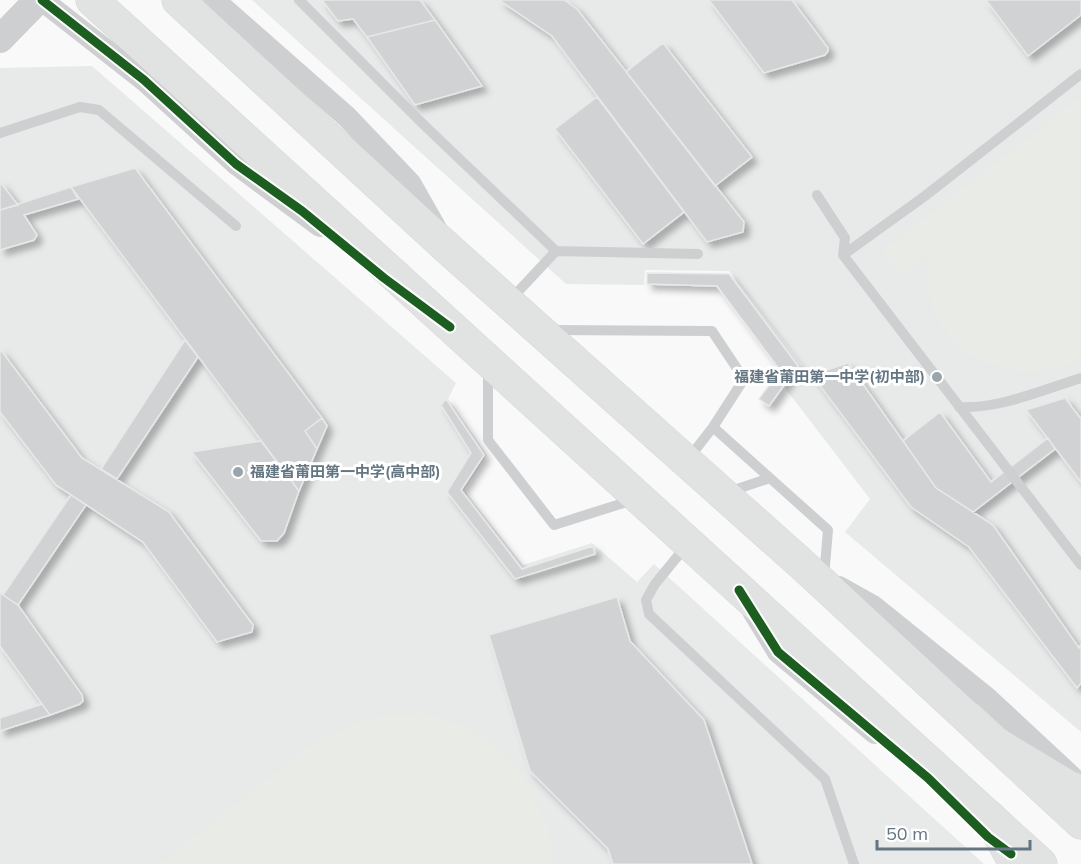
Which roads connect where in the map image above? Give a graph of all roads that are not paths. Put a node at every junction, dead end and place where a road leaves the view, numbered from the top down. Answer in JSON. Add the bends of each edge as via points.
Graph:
{"nodes":[{"id":1,"x":40,"y":0,"type":"edge"},
{"id":2,"x":92,"y":0,"type":"edge"},
{"id":3,"x":178,"y":0,"type":"edge"},
{"id":4,"x":214,"y":0,"type":"edge"},
{"id":5,"x":299,"y":0,"type":"edge"},
{"id":6,"x":0,"y":39,"type":"edge"},
{"id":7,"x":1081,"y":74,"type":"edge"},
{"id":8,"x":0,"y":133,"type":"edge"},
{"id":9,"x":817,"y":195,"type":"dead end"},
{"id":10,"x":236,"y":226,"type":"dead end"},
{"id":11,"x":444,"y":244,"type":"junction"},
{"id":12,"x":556,"y":250,"type":"junction"},
{"id":13,"x":698,"y":254,"type":"dead end"},
{"id":14,"x":843,"y":255,"type":"junction"},
{"id":15,"x":508,"y":302,"type":"junction"},
{"id":16,"x":450,"y":327,"type":"junction"},
{"id":17,"x":540,"y":330,"type":"junction"},
{"id":18,"x":488,"y":361,"type":"junction"},
{"id":19,"x":1081,"y":378,"type":"edge"},
{"id":20,"x":959,"y":407,"type":"junction"},
{"id":21,"x":713,"y":427,"type":"junction"},
{"id":22,"x":687,"y":461,"type":"junction"},
{"id":23,"x":770,"y":478,"type":"junction"},
{"id":24,"x":723,"y":494,"type":"junction"},
{"id":25,"x":639,"y":498,"type":"junction"},
{"id":26,"x":688,"y":543,"type":"junction"},
{"id":27,"x":1081,"y":565,"type":"edge"},
{"id":28,"x":815,"y":573,"type":"junction"},
{"id":29,"x":739,"y":590,"type":"junction"},
{"id":30,"x":995,"y":743,"type":"junction"},
{"id":31,"x":1081,"y":785,"type":"edge"},
{"id":32,"x":1081,"y":792,"type":"edge"},
{"id":33,"x":990,"y":818,"type":"joint"},
{"id":34,"x":1081,"y":823,"type":"edge"},
{"id":35,"x":1023,"y":861,"type":"edge"},
{"id":36,"x":854,"y":864,"type":"edge"}],
"edges":[{"from":1,"to":6,"type":"street"},
{"from":1,"to":16,"type":"street","via":[[144,80],[236,164]]},
{"from":2,"to":16,"type":"main road"},
{"from":3,"to":11,"type":"main road"},
{"from":4,"to":11,"type":"street","via":[[347,117],[410,183]]},
{"from":5,"to":12,"type":"lane"},
{"from":7,"to":14,"type":"lane"},
{"from":8,"to":10,"type":"lane","via":[[80,107],[99,110]]},
{"from":9,"to":14,"type":"lane","via":[[845,238]]},
{"from":11,"to":15,"type":"main road"},
{"from":12,"to":13,"type":"lane"},
{"from":12,"to":15,"type":"lane"},
{"from":14,"to":20,"type":"lane"},
{"from":15,"to":17,"type":"main road"},
{"from":16,"to":18,"type":"main road"},
{"from":17,"to":21,"type":"lane","via":[[712,331],[744,379]]},
{"from":17,"to":22,"type":"main road"},
{"from":18,"to":25,"type":"main road"},
{"from":18,"to":25,"type":"lane","via":[[488,440],[554,525]]},
{"from":19,"to":20,"type":"lane","via":[[998,404]]},
{"from":20,"to":27,"type":"lane"},
{"from":21,"to":22,"type":"lane"},
{"from":21,"to":23,"type":"lane"},
{"from":22,"to":24,"type":"main road"},
{"from":23,"to":24,"type":"lane"},
{"from":23,"to":28,"type":"lane","via":[[828,530]]},
{"from":24,"to":28,"type":"main road"},
{"from":25,"to":26,"type":"main road"},
{"from":26,"to":29,"type":"main road"},
{"from":26,"to":36,"type":"lane","via":[[646,600],[649,614],[825,779]]},
{"from":28,"to":30,"type":"main road"},
{"from":28,"to":31,"type":"street","via":[[873,606],[987,698]]},
{"from":29,"to":33,"type":"main road"},
{"from":29,"to":35,"type":"street","via":[[778,652],[928,778],[988,837]]},
{"from":30,"to":32,"type":"main road"},
{"from":30,"to":34,"type":"main road"},
{"from":33,"to":35,"type":"main road"}]}
